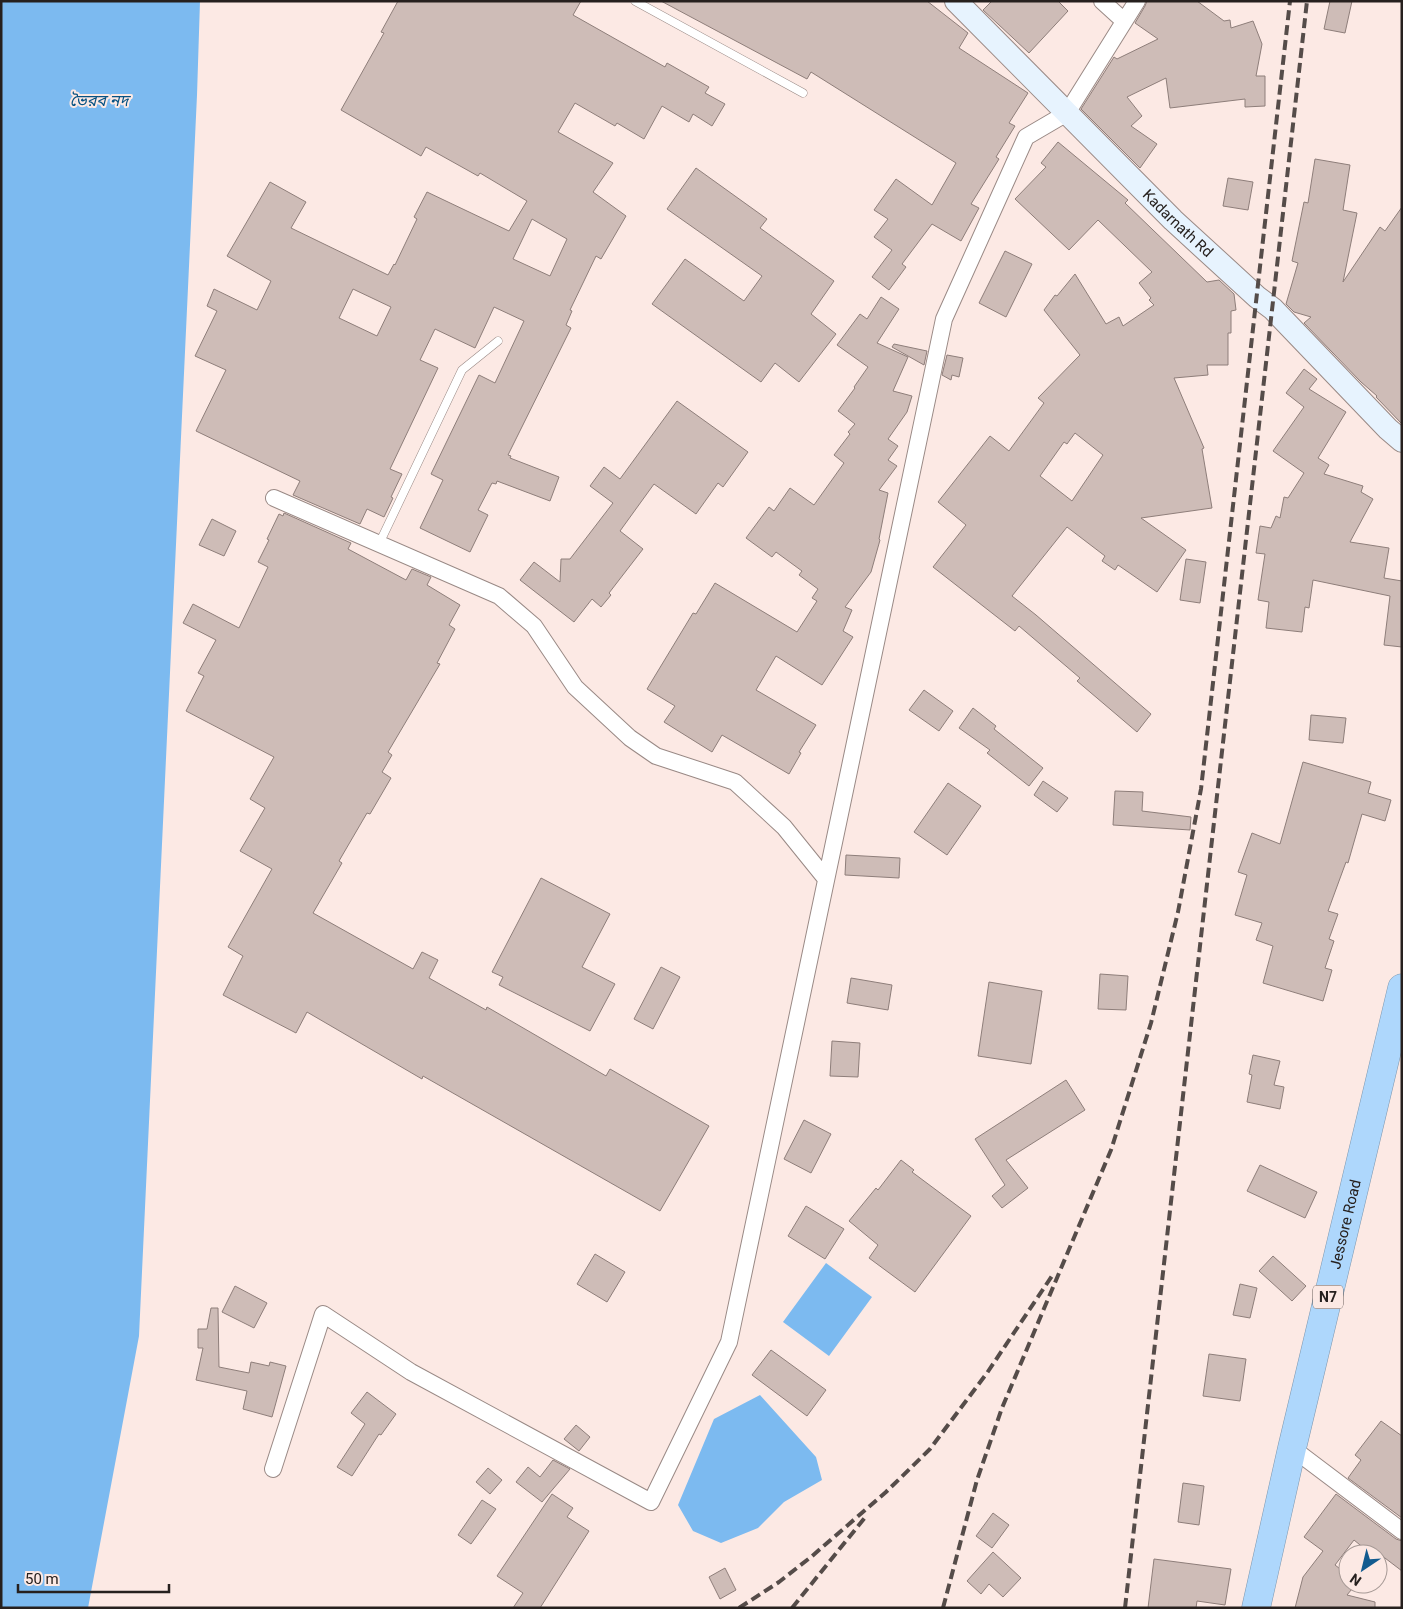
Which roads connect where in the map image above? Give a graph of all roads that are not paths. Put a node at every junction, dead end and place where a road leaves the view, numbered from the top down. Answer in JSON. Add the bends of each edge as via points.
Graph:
{"nodes":[{"id":1,"x":635,"y":1,"type":"edge"},
{"id":2,"x":956,"y":1,"type":"edge"},
{"id":3,"x":1102,"y":1,"type":"edge"},
{"id":4,"x":1137,"y":1,"type":"edge"},
{"id":5,"x":1124,"y":21,"type":"junction"},
{"id":6,"x":803,"y":93,"type":"dead end"},
{"id":7,"x":1067,"y":113,"type":"junction"},
{"id":8,"x":498,"y":341,"type":"dead end"},
{"id":9,"x":1402,"y":441,"type":"edge"},
{"id":10,"x":274,"y":498,"type":"dead end"},
{"id":11,"x":379,"y":544,"type":"junction"},
{"id":12,"x":826,"y":879,"type":"junction"},
{"id":13,"x":1402,"y":988,"type":"edge"},
{"id":14,"x":1292,"y":1448,"type":"junction"},
{"id":15,"x":273,"y":1469,"type":"dead end"},
{"id":16,"x":1402,"y":1531,"type":"edge"},
{"id":17,"x":1256,"y":1608,"type":"edge"}],
"edges":[{"from":1,"to":6,"type":"lane"},
{"from":2,"to":7,"type":"main road","name":"Kadarnath Rd"},
{"from":3,"to":5,"type":"street"},
{"from":4,"to":5,"type":"street"},
{"from":5,"to":7,"type":"street"},
{"from":7,"to":9,"type":"main road","name":"Kadarnath Rd","via":[[1173,220],[1273,308]]},
{"from":7,"to":12,"type":"street","via":[[1026,137],[944,319]]},
{"from":8,"to":11,"type":"lane","via":[[462,370]]},
{"from":10,"to":11,"type":"street"},
{"from":11,"to":12,"type":"street","via":[[499,596],[534,626],[575,687],[630,738],[656,756],[735,782],[784,827]]},
{"from":12,"to":15,"type":"street","via":[[729,1342],[652,1502],[411,1372],[323,1314]]},
{"from":13,"to":14,"type":"highway","name":"Jessore Road","number":"N7"},
{"from":14,"to":16,"type":"street"},
{"from":14,"to":17,"type":"highway","name":"Jessore Road","number":"N7"}]}
